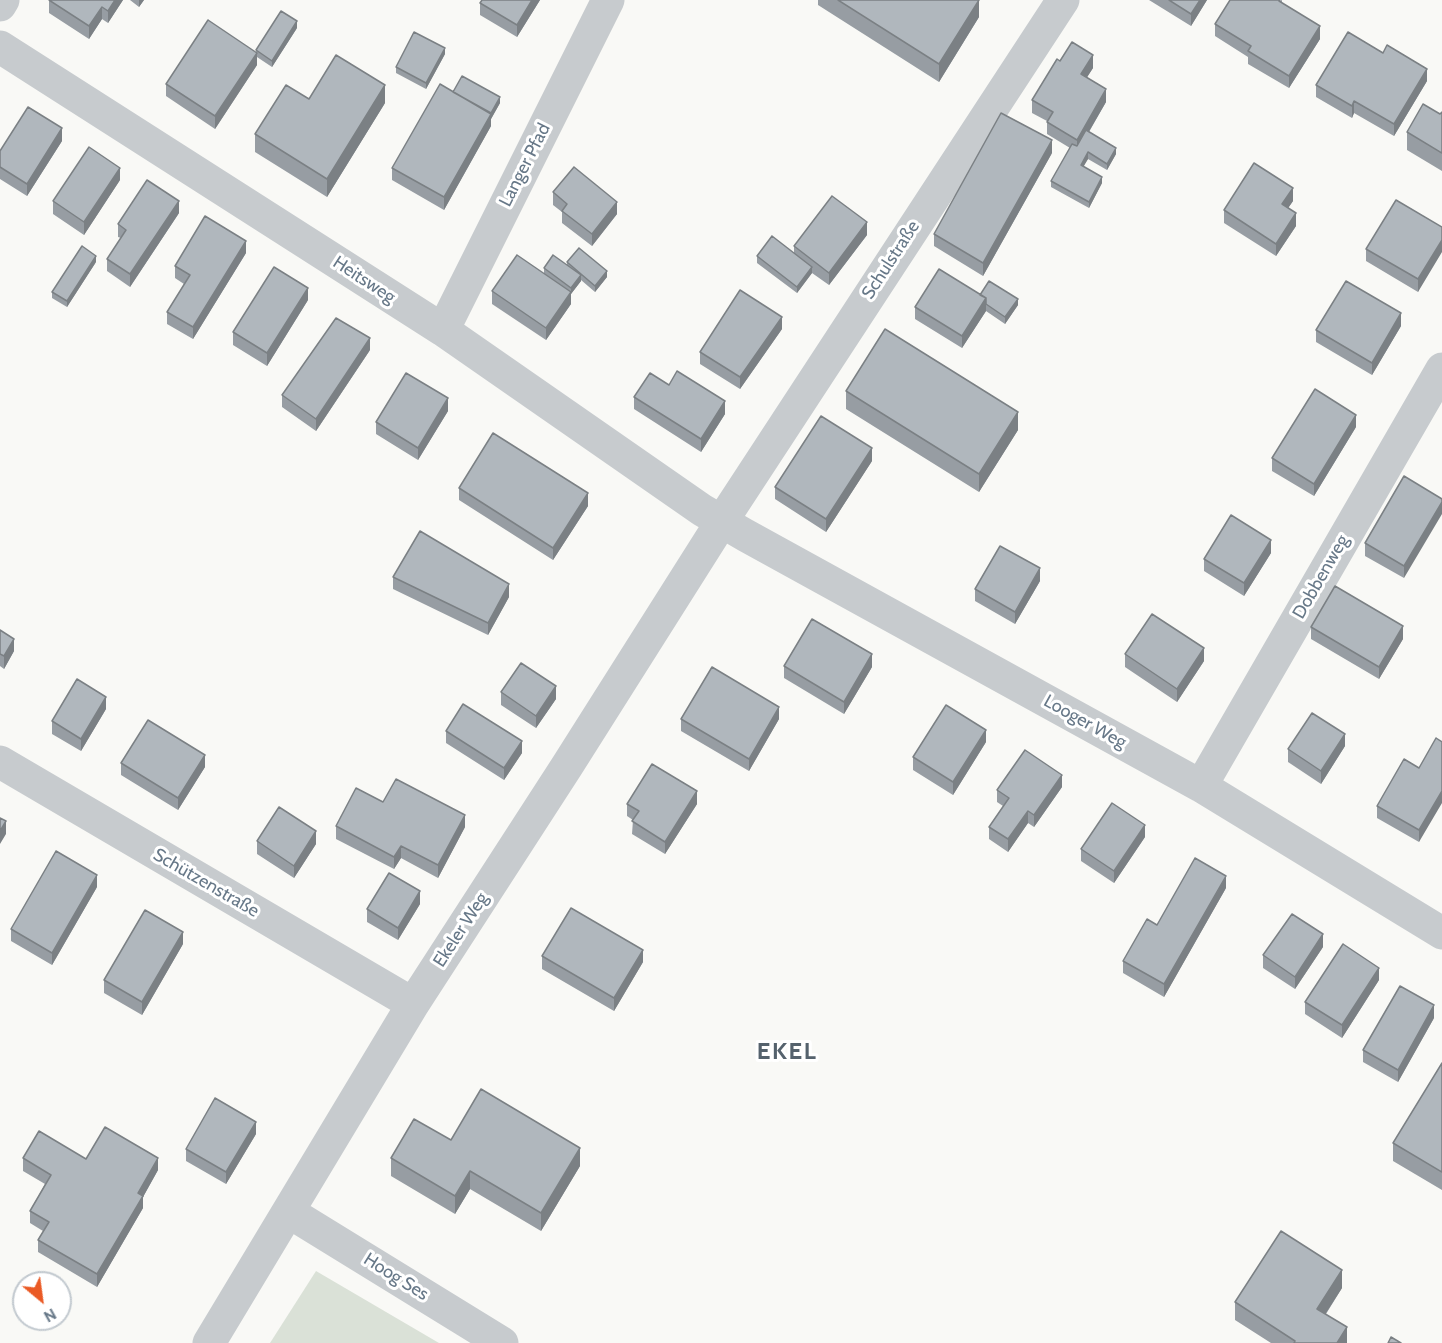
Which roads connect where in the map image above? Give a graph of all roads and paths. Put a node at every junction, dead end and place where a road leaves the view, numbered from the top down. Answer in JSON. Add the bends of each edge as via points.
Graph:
{"nodes":[{"id":1,"x":3,"y":0,"type":"edge"},
{"id":2,"x":608,"y":0,"type":"edge"},
{"id":3,"x":1063,"y":0,"type":"edge"},
{"id":4,"x":0,"y":5,"type":"edge"},
{"id":5,"x":0,"y":47,"type":"edge"},
{"id":6,"x":443,"y":330,"type":"junction"},
{"id":7,"x":1442,"y":369,"type":"edge"},
{"id":8,"x":722,"y":521,"type":"junction"},
{"id":9,"x":0,"y":762,"type":"edge"},
{"id":10,"x":1201,"y":786,"type":"junction"},
{"id":11,"x":1442,"y":933,"type":"edge"},
{"id":12,"x":413,"y":1004,"type":"junction"},
{"id":13,"x":290,"y":1212,"type":"junction"},
{"id":14,"x":209,"y":1343,"type":"edge"},
{"id":15,"x":502,"y":1343,"type":"edge"}],
"edges":[{"from":1,"to":4,"type":"street"},
{"from":2,"to":6,"type":"street","name":"Langer Pfad"},
{"from":3,"to":8,"type":"street","name":"Schulstraße"},
{"from":5,"to":6,"type":"street","name":"Heitsweg"},
{"from":6,"to":8,"type":"street","name":"Heitsweg"},
{"from":7,"to":10,"type":"street","name":"Dobbenweg"},
{"from":8,"to":10,"type":"street","name":"Looger Weg"},
{"from":8,"to":12,"type":"street","name":"Ekeler Weg"},
{"from":9,"to":12,"type":"street","name":"Schützenstraße"},
{"from":10,"to":11,"type":"street","name":"Looger Weg"},
{"from":12,"to":13,"type":"street","name":"Ekeler Weg"},
{"from":13,"to":14,"type":"street","name":"Ekeler Weg"},
{"from":13,"to":15,"type":"street","name":"Hoog Ses"}]}
